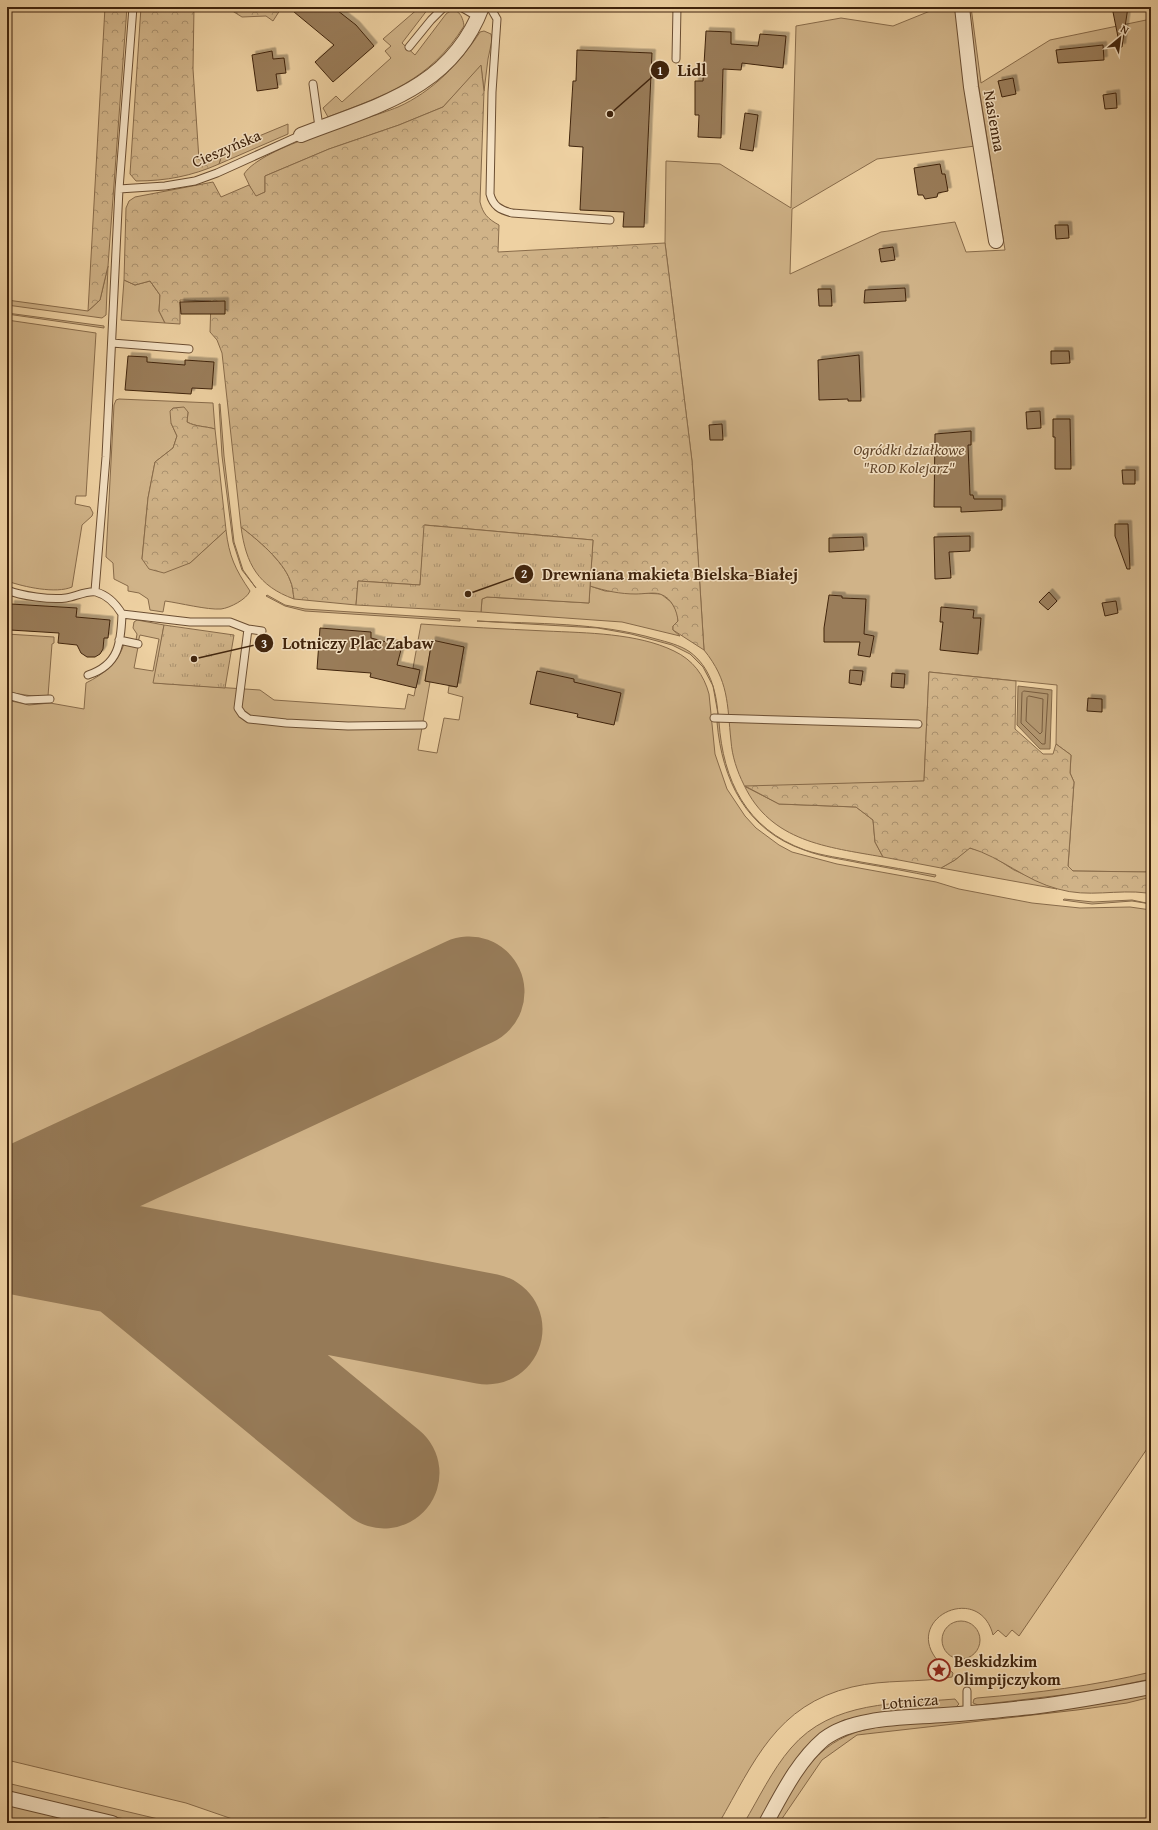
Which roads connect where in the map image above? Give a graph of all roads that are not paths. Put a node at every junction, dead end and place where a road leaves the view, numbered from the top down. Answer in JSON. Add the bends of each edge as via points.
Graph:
{"nodes":[{"id":1,"x":133,"y":7,"type":"edge"},
{"id":2,"x":462,"y":7,"type":"edge"},
{"id":3,"x":490,"y":7,"type":"edge"},
{"id":4,"x":677,"y":7,"type":"edge"},
{"id":5,"x":962,"y":7,"type":"edge"},
{"id":6,"x":439,"y":8,"type":"edge"},
{"id":7,"x":480,"y":12,"type":"edge"},
{"id":8,"x":409,"y":46,"type":"dead end"},
{"id":9,"x":676,"y":59,"type":"dead end"},
{"id":10,"x":313,"y":84,"type":"dead end"},
{"id":11,"x":320,"y":127,"type":"junction"},
{"id":12,"x":301,"y":135,"type":"joint"},
{"id":13,"x":119,"y":190,"type":"junction"},
{"id":14,"x":610,"y":220,"type":"dead end"},
{"id":15,"x":996,"y":241,"type":"dead end"},
{"id":16,"x":112,"y":343,"type":"junction"},
{"id":17,"x":189,"y":349,"type":"dead end"},
{"id":18,"x":7,"y":590,"type":"edge"},
{"id":19,"x":95,"y":591,"type":"junction"},
{"id":20,"x":122,"y":614,"type":"junction"},
{"id":21,"x":248,"y":629,"type":"junction"},
{"id":22,"x":262,"y":631,"type":"dead end"},
{"id":23,"x":119,"y":640,"type":"junction"},
{"id":24,"x":138,"y":644,"type":"dead end"},
{"id":25,"x":88,"y":675,"type":"dead end"},
{"id":26,"x":7,"y":695,"type":"edge"},
{"id":27,"x":50,"y":699,"type":"dead end"},
{"id":28,"x":714,"y":718,"type":"dead end"},
{"id":29,"x":918,"y":724,"type":"dead end"},
{"id":30,"x":422,"y":725,"type":"dead end"},
{"id":31,"x":1151,"y":1687,"type":"edge"},
{"id":32,"x":967,"y":1691,"type":"dead end"},
{"id":33,"x":967,"y":1713,"type":"junction"},
{"id":34,"x":7,"y":1798,"type":"edge"},
{"id":35,"x":112,"y":1823,"type":"edge"},
{"id":36,"x":766,"y":1823,"type":"edge"}],
"edges":[{"from":1,"to":13,"type":"lane"},
{"from":2,"to":7,"type":"lane"},
{"from":3,"to":14,"type":"lane","via":[[497,19],[492,100],[490,194],[493,203],[501,210],[512,213]]},
{"from":4,"to":9,"type":"lane"},
{"from":5,"to":15,"type":"street","name":"Nasienna"},
{"from":6,"to":8,"type":"lane"},
{"from":7,"to":11,"type":"street","name":"Cieszyńska","via":[[457,51],[436,73],[388,102]]},
{"from":10,"to":11,"type":"lane"},
{"from":11,"to":12,"type":"street","name":"Cieszyńska"},
{"from":12,"to":13,"type":"lane","name":"Cieszyńska","via":[[217,173],[195,180],[165,186]]},
{"from":13,"to":16,"type":"lane"},
{"from":16,"to":17,"type":"lane"},
{"from":16,"to":19,"type":"lane"},
{"from":18,"to":19,"type":"lane","via":[[64,598]]},
{"from":19,"to":20,"type":"lane","via":[[108,598]]},
{"from":20,"to":21,"type":"lane","via":[[190,622],[230,622]]},
{"from":20,"to":23,"type":"lane"},
{"from":21,"to":22,"type":"lane"},
{"from":21,"to":30,"type":"lane","via":[[238,708],[249,719],[348,726]]},
{"from":23,"to":24,"type":"lane"},
{"from":23,"to":25,"type":"lane","via":[[112,660]]},
{"from":26,"to":27,"type":"lane","via":[[26,700]]},
{"from":28,"to":29,"type":"lane"},
{"from":31,"to":33,"type":"street","name":"Lotnicza","via":[[1089,1699]]},
{"from":32,"to":33,"type":"lane"},
{"from":33,"to":36,"type":"street","name":"Lotnicza","via":[[890,1719],[843,1729],[825,1739],[808,1755]]},
{"from":34,"to":35,"type":"street"}]}
